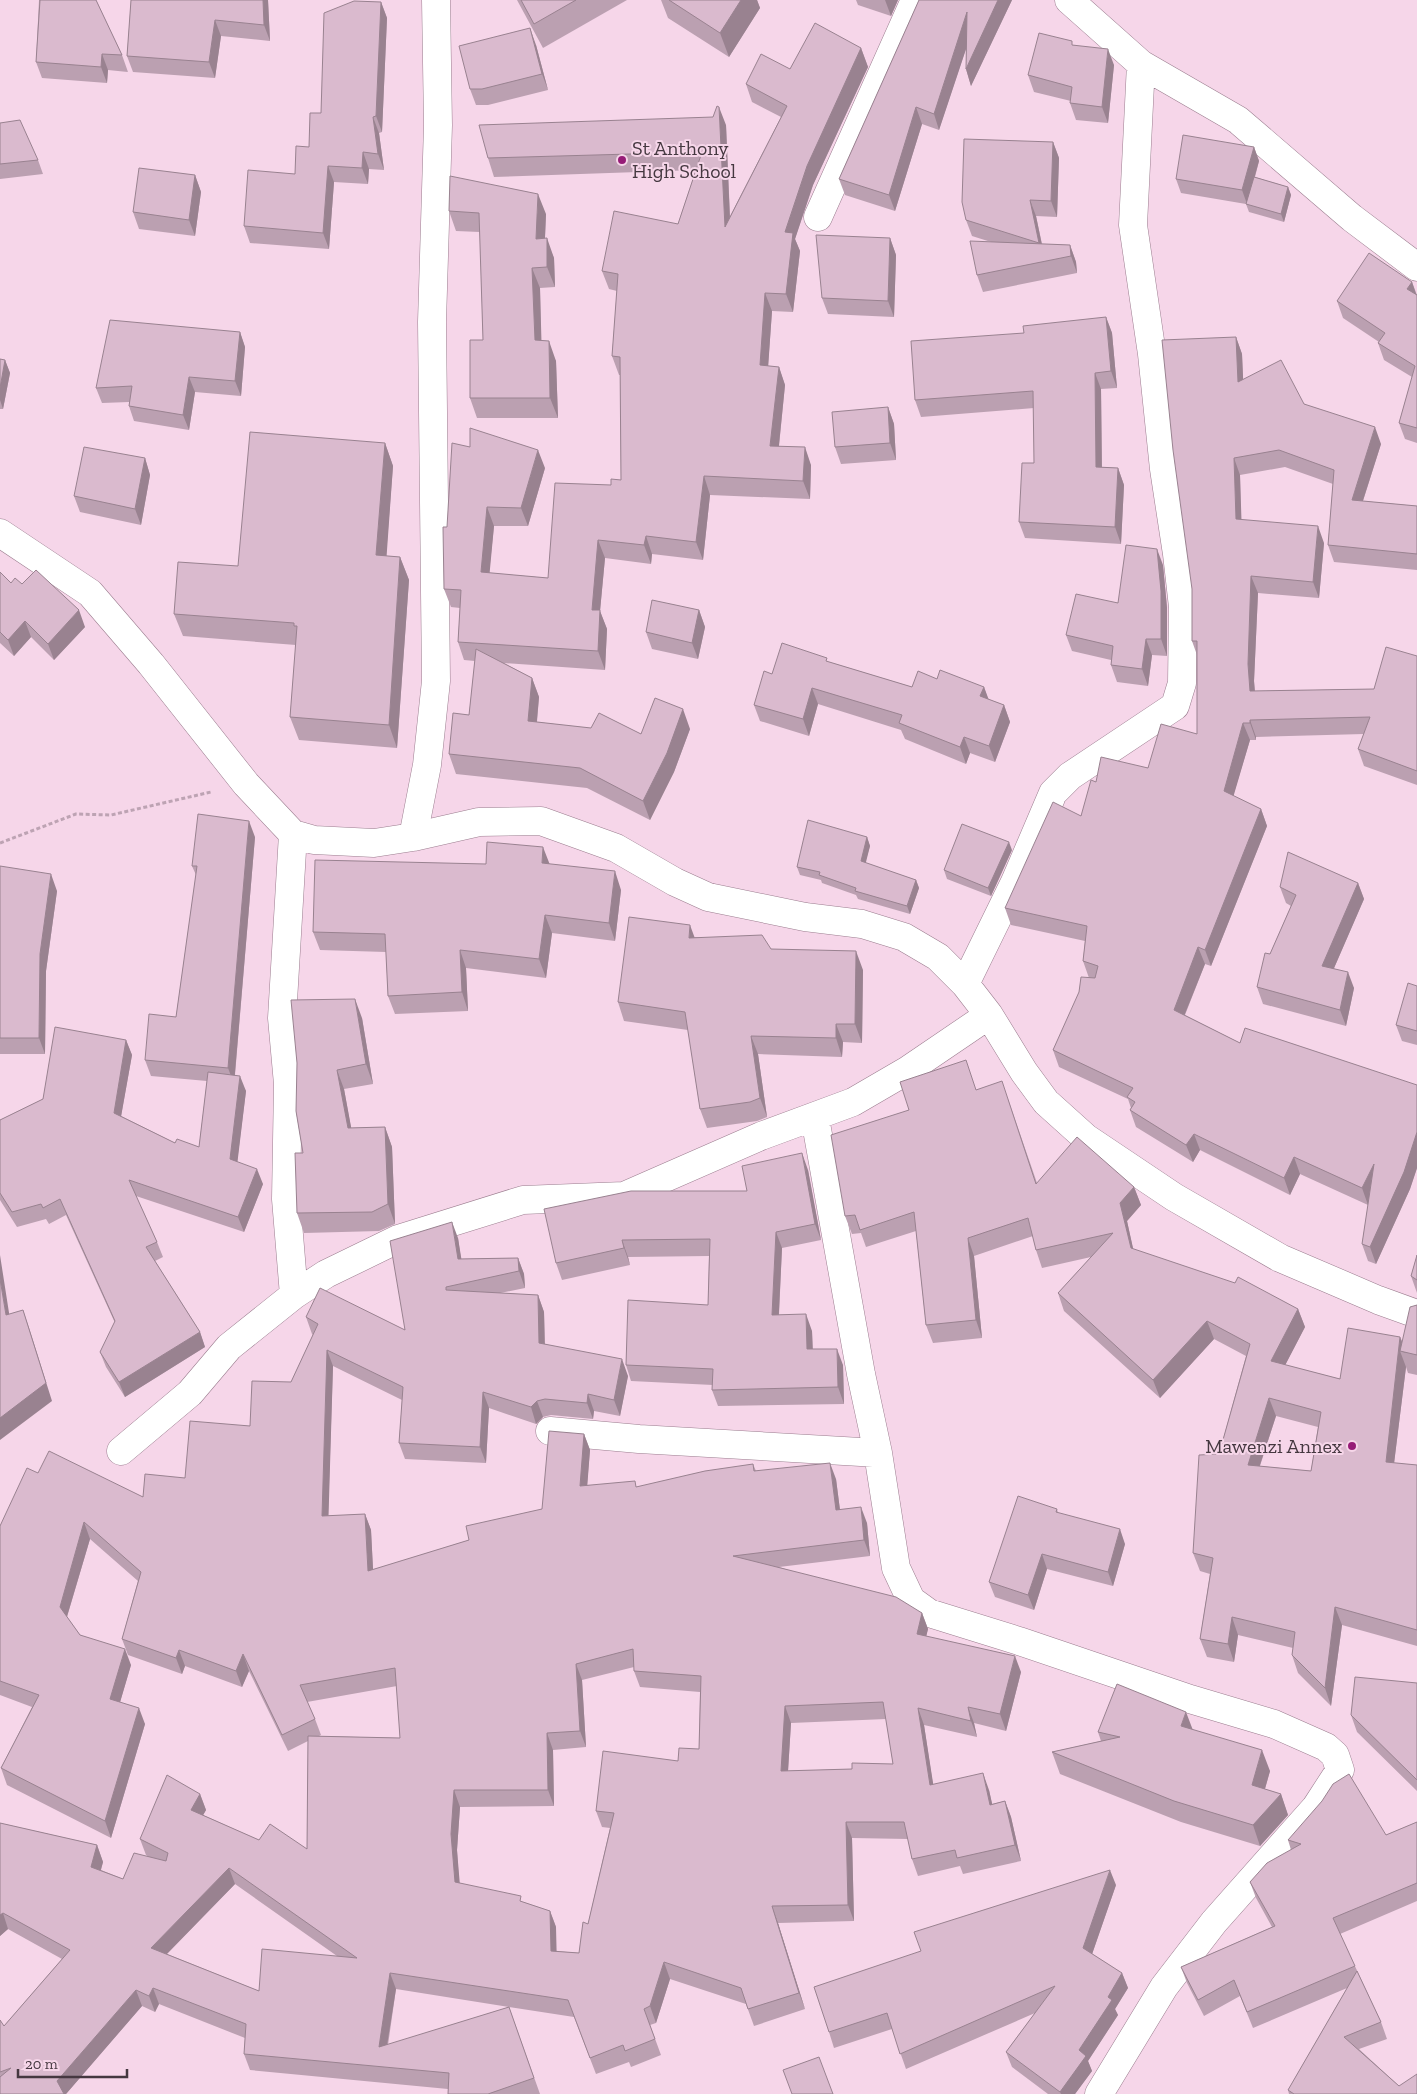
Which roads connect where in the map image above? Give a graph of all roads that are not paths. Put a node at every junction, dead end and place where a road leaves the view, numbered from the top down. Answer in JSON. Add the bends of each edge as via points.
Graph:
{"nodes":[{"id":1,"x":436,"y":0,"type":"edge"},
{"id":2,"x":915,"y":0,"type":"edge"},
{"id":3,"x":1069,"y":0,"type":"edge"},
{"id":4,"x":1141,"y":64,"type":"junction"},
{"id":5,"x":818,"y":218,"type":"dead end"},
{"id":6,"x":1417,"y":267,"type":"edge"},
{"id":7,"x":0,"y":533,"type":"edge"},
{"id":8,"x":293,"y":834,"type":"junction"},
{"id":9,"x":413,"y":837,"type":"junction"},
{"id":10,"x":965,"y":984,"type":"junction"},
{"id":11,"x":989,"y":1015,"type":"junction"},
{"id":12,"x":815,"y":1118,"type":"junction"},
{"id":13,"x":294,"y":1295,"type":"junction"},
{"id":14,"x":1417,"y":1314,"type":"edge"},
{"id":15,"x":550,"y":1431,"type":"edge"},
{"id":16,"x":121,"y":1451,"type":"dead end"},
{"id":17,"x":878,"y":1453,"type":"junction"},
{"id":18,"x":1099,"y":2094,"type":"edge"}],
"edges":[{"from":1,"to":9,"type":"street","via":[[438,125],[432,322],[436,681],[427,765]]},
{"from":2,"to":5,"type":"street"},
{"from":3,"to":4,"type":"street"},
{"from":4,"to":6,"type":"street","via":[[1238,120],[1352,218]]},
{"from":4,"to":10,"type":"street","via":[[1133,225],[1183,607],[1182,683],[1174,706],[1070,776],[1053,793],[1015,882]]},
{"from":7,"to":8,"type":"street","via":[[90,593],[246,784]]},
{"from":8,"to":9,"type":"street","via":[[314,840],[348,843]]},
{"from":8,"to":13,"type":"street","via":[[282,1018],[288,1084],[286,1199]]},
{"from":9,"to":10,"type":"street","via":[[479,822],[541,821],[616,848],[708,897],[805,917],[862,924],[904,937],[938,957]]},
{"from":10,"to":11,"type":"street"},
{"from":11,"to":12,"type":"street","via":[[893,1079],[853,1102]]},
{"from":11,"to":14,"type":"street","via":[[1046,1102],[1086,1138],[1174,1196],[1280,1258]]},
{"from":12,"to":13,"type":"street","via":[[761,1136],[624,1196],[523,1200],[398,1240],[326,1274]]},
{"from":12,"to":17,"type":"street"},
{"from":13,"to":16,"type":"street","via":[[229,1347],[190,1393]]},
{"from":15,"to":17,"type":"street"},
{"from":17,"to":18,"type":"street","via":[[896,1568],[911,1600],[923,1609],[1190,1700],[1274,1724],[1326,1747],[1335,1755],[1340,1770],[1316,1807],[1214,1922],[1164,1988]]}]}
